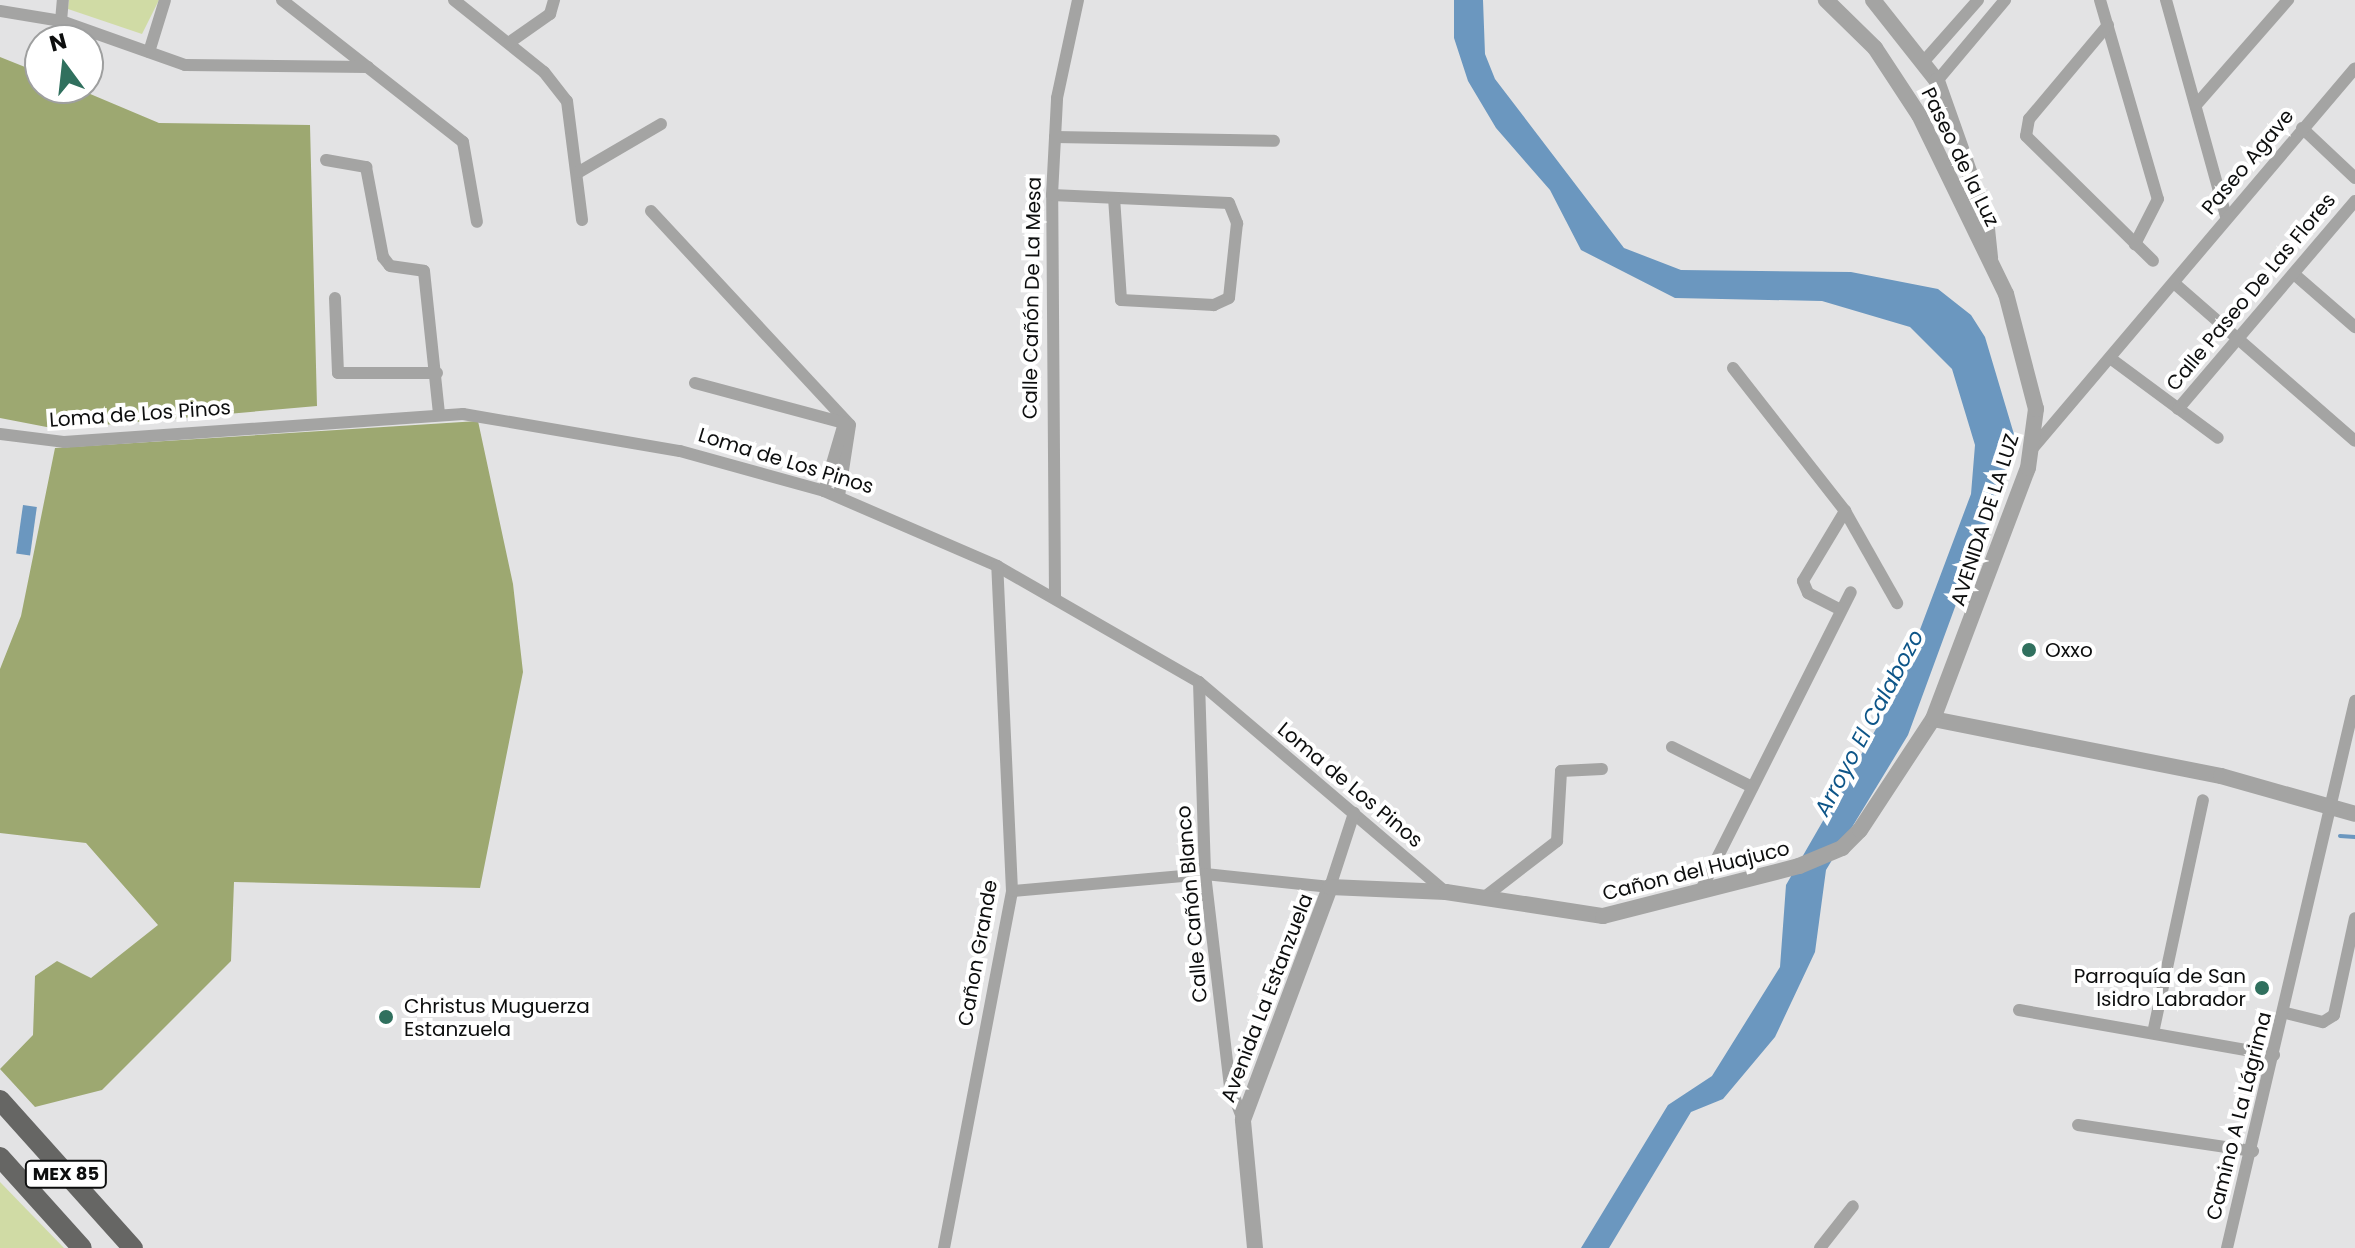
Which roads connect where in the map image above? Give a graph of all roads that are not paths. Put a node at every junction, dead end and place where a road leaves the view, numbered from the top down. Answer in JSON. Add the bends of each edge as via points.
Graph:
{"nodes":[{"id":1,"x":63,"y":0,"type":"edge"},
{"id":2,"x":165,"y":0,"type":"edge"},
{"id":3,"x":282,"y":0,"type":"edge"},
{"id":4,"x":454,"y":0,"type":"edge"},
{"id":5,"x":1078,"y":0,"type":"edge"},
{"id":6,"x":1826,"y":0,"type":"edge"},
{"id":7,"x":1873,"y":0,"type":"edge"},
{"id":8,"x":1978,"y":0,"type":"edge"},
{"id":9,"x":2005,"y":0,"type":"edge"},
{"id":10,"x":2100,"y":0,"type":"edge"},
{"id":11,"x":2288,"y":0,"type":"edge"},
{"id":12,"x":554,"y":2,"type":"edge"},
{"id":13,"x":2169,"y":2,"type":"edge"},
{"id":14,"x":0,"y":11,"type":"edge"},
{"id":15,"x":61,"y":21,"type":"junction"},
{"id":16,"x":2108,"y":25,"type":"junction"},
{"id":17,"x":1950,"y":33,"type":"junction"},
{"id":18,"x":510,"y":42,"type":"junction"},
{"id":19,"x":1964,"y":49,"type":"junction"},
{"id":20,"x":149,"y":52,"type":"junction"},
{"id":21,"x":1925,"y":60,"type":"junction"},
{"id":22,"x":368,"y":67,"type":"junction"},
{"id":23,"x":2355,"y":68,"type":"edge"},
{"id":24,"x":1937,"y":81,"type":"junction"},
{"id":25,"x":2196,"y":105,"type":"junction"},
{"id":26,"x":661,"y":124,"type":"dead end"},
{"id":27,"x":2302,"y":128,"type":"junction"},
{"id":28,"x":1055,"y":137,"type":"junction"},
{"id":29,"x":1274,"y":141,"type":"dead end"},
{"id":30,"x":326,"y":160,"type":"dead end"},
{"id":31,"x":579,"y":172,"type":"junction"},
{"id":32,"x":2355,"y":178,"type":"edge"},
{"id":33,"x":1052,"y":195,"type":"junction"},
{"id":34,"x":1114,"y":198,"type":"junction"},
{"id":35,"x":2355,"y":201,"type":"edge"},
{"id":36,"x":651,"y":211,"type":"dead end"},
{"id":37,"x":2226,"y":217,"type":"junction"},
{"id":38,"x":582,"y":220,"type":"dead end"},
{"id":39,"x":477,"y":222,"type":"dead end"},
{"id":40,"x":2135,"y":244,"type":"junction"},
{"id":41,"x":1991,"y":259,"type":"junction"},
{"id":42,"x":2153,"y":261,"type":"dead end"},
{"id":43,"x":2294,"y":274,"type":"junction"},
{"id":44,"x":2174,"y":283,"type":"junction"},
{"id":45,"x":335,"y":298,"type":"dead end"},
{"id":46,"x":2355,"y":327,"type":"edge"},
{"id":47,"x":2236,"y":342,"type":"junction"},
{"id":48,"x":2110,"y":358,"type":"junction"},
{"id":49,"x":1733,"y":368,"type":"dead end"},
{"id":50,"x":437,"y":373,"type":"junction"},
{"id":51,"x":695,"y":383,"type":"dead end"},
{"id":52,"x":2178,"y":409,"type":"junction"},
{"id":53,"x":439,"y":413,"type":"junction"},
{"id":54,"x":844,"y":423,"type":"junction"},
{"id":55,"x":0,"y":434,"type":"edge"},
{"id":56,"x":2218,"y":438,"type":"dead end"},
{"id":57,"x":2355,"y":441,"type":"edge"},
{"id":58,"x":2032,"y":449,"type":"junction"},
{"id":59,"x":824,"y":491,"type":"junction"},
{"id":60,"x":839,"y":496,"type":"junction"},
{"id":61,"x":1845,"y":511,"type":"junction"},
{"id":62,"x":997,"y":566,"type":"junction"},
{"id":63,"x":1851,"y":592,"type":"dead end"},
{"id":64,"x":1055,"y":598,"type":"junction"},
{"id":65,"x":1897,"y":603,"type":"dead end"},
{"id":66,"x":1841,"y":610,"type":"junction"},
{"id":67,"x":1199,"y":682,"type":"junction"},
{"id":68,"x":2355,"y":701,"type":"edge"},
{"id":69,"x":1933,"y":719,"type":"junction"},
{"id":70,"x":1920,"y":742,"type":"joint"},
{"id":71,"x":1672,"y":747,"type":"dead end"},
{"id":72,"x":1602,"y":769,"type":"dead end"},
{"id":73,"x":1750,"y":786,"type":"junction"},
{"id":74,"x":2203,"y":800,"type":"dead end"},
{"id":75,"x":2329,"y":805,"type":"junction"},
{"id":76,"x":1354,"y":813,"type":"junction"},
{"id":77,"x":2355,"y":814,"type":"edge"},
{"id":78,"x":1205,"y":874,"type":"junction"},
{"id":79,"x":1330,"y":887,"type":"junction"},
{"id":80,"x":1702,"y":888,"type":"junction"},
{"id":81,"x":1012,"y":891,"type":"junction"},
{"id":82,"x":1446,"y":892,"type":"junction"},
{"id":83,"x":1482,"y":899,"type":"junction"},
{"id":84,"x":2355,"y":918,"type":"edge"},
{"id":85,"x":2019,"y":1010,"type":"dead end"},
{"id":86,"x":2286,"y":1013,"type":"junction"},
{"id":87,"x":2153,"y":1033,"type":"junction"},
{"id":88,"x":2274,"y":1055,"type":"junction"},
{"id":89,"x":0,"y":1100,"type":"edge"},
{"id":90,"x":1243,"y":1120,"type":"junction"},
{"id":91,"x":2078,"y":1125,"type":"dead end"},
{"id":92,"x":2253,"y":1151,"type":"junction"},
{"id":93,"x":0,"y":1157,"type":"edge"},
{"id":94,"x":1853,"y":1206,"type":"dead end"},
{"id":95,"x":1823,"y":1247,"type":"edge"},
{"id":96,"x":82,"y":1248,"type":"edge"},
{"id":97,"x":133,"y":1248,"type":"edge"},
{"id":98,"x":944,"y":1248,"type":"edge"},
{"id":99,"x":1255,"y":1248,"type":"edge"},
{"id":100,"x":2227,"y":1248,"type":"edge"}],
"edges":[{"from":1,"to":15,"type":"street"},
{"from":2,"to":20,"type":"street"},
{"from":3,"to":22,"type":"street"},
{"from":4,"to":18,"type":"street"},
{"from":5,"to":28,"type":"street","name":"Calle Cañón De La Mesa"},
{"from":6,"to":41,"type":"street","name":"Paseo de la Luz","via":[[1906,92]]},
{"from":7,"to":21,"type":"street","name":"Paseo de la Luz"},
{"from":8,"to":17,"type":"street"},
{"from":9,"to":19,"type":"street"},
{"from":10,"to":16,"type":"street"},
{"from":11,"to":25,"type":"street"},
{"from":12,"to":18,"type":"street"},
{"from":13,"to":25,"type":"street"},
{"from":14,"to":15,"type":"street"},
{"from":15,"to":20,"type":"street"},
{"from":16,"to":40,"type":"street","via":[[2158,199]]},
{"from":16,"to":40,"type":"street","via":[[2029,119],[2026,136]]},
{"from":17,"to":19,"type":"street"},
{"from":17,"to":21,"type":"street"},
{"from":18,"to":31,"type":"street","via":[[567,101]]},
{"from":19,"to":24,"type":"street"},
{"from":20,"to":22,"type":"street","via":[[185,65]]},
{"from":21,"to":24,"type":"street","name":"Paseo de la Luz"},
{"from":22,"to":39,"type":"street","via":[[463,142]]},
{"from":23,"to":27,"type":"street","name":"Paseo Agave"},
{"from":24,"to":41,"type":"street","name":"Paseo de la Luz","via":[[1986,219]]},
{"from":25,"to":37,"type":"street"},
{"from":26,"to":31,"type":"street"},
{"from":27,"to":32,"type":"street"},
{"from":27,"to":37,"type":"street","name":"Paseo Agave"},
{"from":28,"to":29,"type":"street"},
{"from":28,"to":33,"type":"street","name":"Calle Cañón De La Mesa"},
{"from":30,"to":50,"type":"street","via":[[366,167],[383,257],[390,266],[424,271]]},
{"from":31,"to":38,"type":"street"},
{"from":33,"to":34,"type":"street"},
{"from":33,"to":64,"type":"street","name":"Calle Cañón De La Mesa"},
{"from":34,"to":34,"type":"street","via":[[1121,300],[1214,305],[1229,298],[1237,223],[1229,203]]},
{"from":35,"to":43,"type":"street","name":"Calle Paseo De Las Flores"},
{"from":36,"to":54,"type":"street"},
{"from":37,"to":44,"type":"street","name":"Paseo Agave"},
{"from":40,"to":42,"type":"street"},
{"from":41,"to":58,"type":"street","name":"AVENIDA DE LA LUZ","via":[[2031,380]]},
{"from":43,"to":46,"type":"street"},
{"from":43,"to":47,"type":"street","name":"Calle Paseo De Las Flores"},
{"from":44,"to":47,"type":"street"},
{"from":44,"to":48,"type":"street"},
{"from":45,"to":50,"type":"street","via":[[338,373]]},
{"from":47,"to":52,"type":"street","name":"Calle Paseo De Las Flores"},
{"from":47,"to":57,"type":"street"},
{"from":48,"to":52,"type":"street"},
{"from":48,"to":58,"type":"street"},
{"from":49,"to":61,"type":"street"},
{"from":50,"to":53,"type":"street"},
{"from":51,"to":54,"type":"street"},
{"from":52,"to":56,"type":"street"},
{"from":53,"to":55,"type":"street","name":"Loma de Los Pinos","via":[[64,442]]},
{"from":53,"to":59,"type":"street","name":"Loma de Los Pinos","via":[[620,439]]},
{"from":54,"to":59,"type":"street"},
{"from":54,"to":60,"type":"street","via":[[853,432]]},
{"from":58,"to":69,"type":"street","name":"AVENIDA DE LA LUZ"},
{"from":59,"to":60,"type":"street","name":"Loma de Los Pinos"},
{"from":60,"to":62,"type":"street","name":"Loma de Los Pinos"},
{"from":61,"to":65,"type":"street"},
{"from":61,"to":66,"type":"street","via":[[1803,581],[1808,593]]},
{"from":62,"to":64,"type":"street","name":"Loma de Los Pinos"},
{"from":62,"to":81,"type":"street","name":"Cañon Grande"},
{"from":63,"to":66,"type":"street"},
{"from":64,"to":67,"type":"street","name":"Loma de Los Pinos"},
{"from":66,"to":73,"type":"street"},
{"from":67,"to":76,"type":"street","name":"Loma de Los Pinos"},
{"from":67,"to":78,"type":"street","name":"Calle Cañón Blanco"},
{"from":68,"to":75,"type":"street","name":"Camino A La Lágrima"},
{"from":69,"to":70,"type":"street","name":"AVENIDA DE LA LUZ"},
{"from":69,"to":75,"type":"street"},
{"from":70,"to":80,"type":"street","name":"Cañon del Huajuco","via":[[1842,848]]},
{"from":71,"to":73,"type":"street"},
{"from":72,"to":83,"type":"street","via":[[1561,771],[1557,841]]},
{"from":73,"to":80,"type":"street"},
{"from":74,"to":87,"type":"street"},
{"from":75,"to":77,"type":"street"},
{"from":75,"to":86,"type":"street","name":"Camino A La Lágrima"},
{"from":76,"to":79,"type":"street","name":"Avenida La Estanzuela"},
{"from":76,"to":82,"type":"street","name":"Loma de Los Pinos"},
{"from":78,"to":79,"type":"street"},
{"from":78,"to":81,"type":"street"},
{"from":78,"to":90,"type":"street","name":"Calle Cañón Blanco","via":[[1230,1086]]},
{"from":79,"to":82,"type":"street","name":"Cañon del Huajuco"},
{"from":79,"to":90,"type":"street","name":"Avenida La Estanzuela"},
{"from":80,"to":83,"type":"street","name":"Cañon del Huajuco","via":[[1603,916]]},
{"from":81,"to":98,"type":"street","name":"Cañon Grande"},
{"from":82,"to":83,"type":"street","name":"Cañon del Huajuco"},
{"from":84,"to":86,"type":"street","via":[[2334,1015],[2323,1022]]},
{"from":85,"to":87,"type":"street"},
{"from":86,"to":88,"type":"street","name":"Camino A La Lágrima"},
{"from":87,"to":88,"type":"street"},
{"from":88,"to":92,"type":"street","name":"Camino A La Lágrima"},
{"from":89,"to":97,"type":"highway","number":"MEX 85"},
{"from":90,"to":99,"type":"street","name":"Avenida La Estanzuela"},
{"from":91,"to":92,"type":"street"},
{"from":92,"to":100,"type":"street","name":"Camino A La Lágrima"},
{"from":93,"to":96,"type":"highway","number":"MEX 85"},
{"from":94,"to":95,"type":"street"}]}
